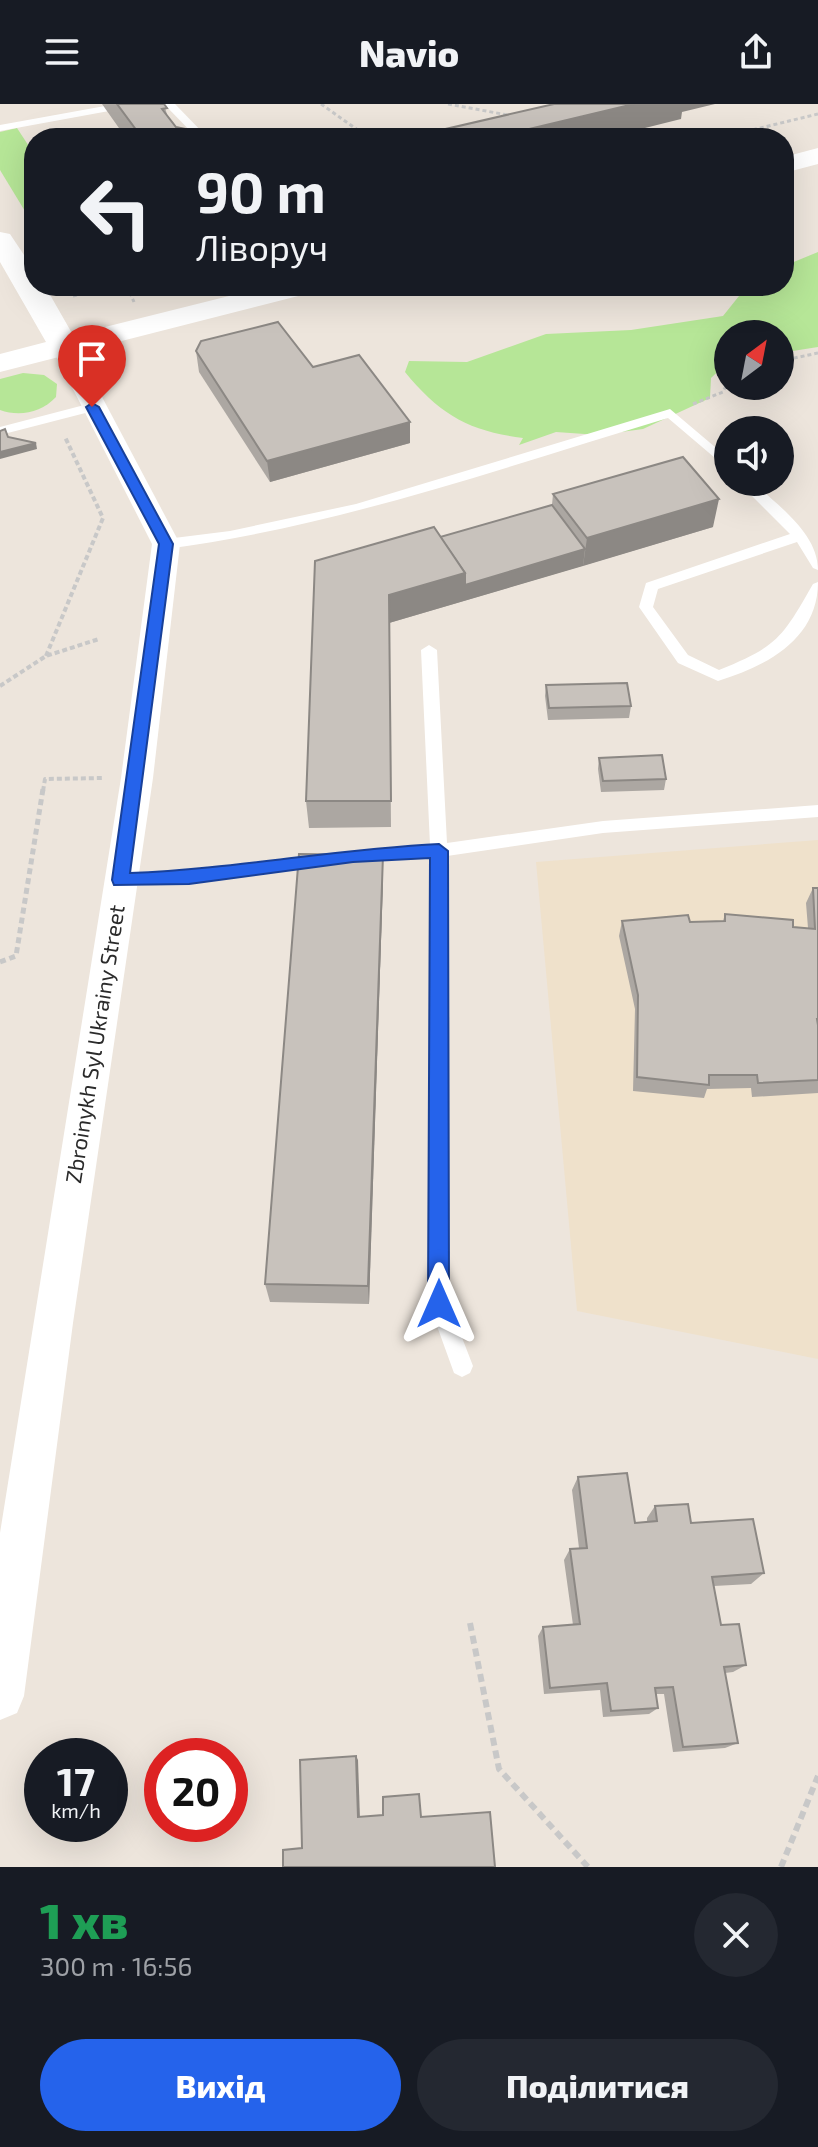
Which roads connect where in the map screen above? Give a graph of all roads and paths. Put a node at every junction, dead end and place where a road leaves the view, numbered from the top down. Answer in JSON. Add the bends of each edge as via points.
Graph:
{"nodes":[{"id":1,"x":169,"y":104,"type":"edge"},
{"id":2,"x":321,"y":104,"type":"edge"},
{"id":3,"x":448,"y":104,"type":"edge"},
{"id":4,"x":105,"y":109,"type":"dead end"},
{"id":5,"x":818,"y":114,"type":"edge"},
{"id":6,"x":522,"y":117,"type":"edge"},
{"id":7,"x":0,"y":128,"type":"edge"},
{"id":8,"x":193,"y":128,"type":"edge"},
{"id":9,"x":355,"y":128,"type":"edge"},
{"id":10,"x":760,"y":128,"type":"edge"},
{"id":11,"x":818,"y":156,"type":"edge"},
{"id":12,"x":794,"y":162,"type":"edge"},
{"id":13,"x":0,"y":240,"type":"edge"},
{"id":14,"x":24,"y":277,"type":"edge"},
{"id":15,"x":37,"y":296,"type":"edge"},
{"id":16,"x":76,"y":296,"type":"edge"},
{"id":17,"x":131,"y":296,"type":"edge"},
{"id":18,"x":264,"y":296,"type":"edge"},
{"id":19,"x":72,"y":297,"type":"dead end"},
{"id":20,"x":136,"y":307,"type":"dead end"},
{"id":21,"x":63,"y":346,"type":"junction"},
{"id":22,"x":818,"y":353,"type":"edge"},
{"id":23,"x":794,"y":358,"type":"edge"},
{"id":24,"x":0,"y":363,"type":"edge"},
{"id":25,"x":714,"y":396,"type":"edge"},
{"id":26,"x":92,"y":407,"type":"junction"},
{"id":27,"x":670,"y":413,"type":"junction"},
{"id":28,"x":56,"y":417,"type":"junction"},
{"id":29,"x":0,"y":431,"type":"edge"},
{"id":30,"x":714,"y":452,"type":"edge"},
{"id":31,"x":759,"y":496,"type":"edge"},
{"id":32,"x":800,"y":536,"type":"junction"},
{"id":33,"x":166,"y":544,"type":"junction"},
{"id":34,"x":818,"y":565,"type":"edge"},
{"id":35,"x":818,"y":587,"type":"edge"},
{"id":36,"x":99,"y":639,"type":"dead end"},
{"id":37,"x":429,"y":650,"type":"dead end"},
{"id":38,"x":46,"y":656,"type":"junction"},
{"id":39,"x":0,"y":686,"type":"edge"},
{"id":40,"x":137,"y":778,"type":"junction"},
{"id":41,"x":818,"y":811,"type":"edge"},
{"id":42,"x":439,"y":851,"type":"junction"},
{"id":43,"x":121,"y":880,"type":"junction"},
{"id":44,"x":0,"y":962,"type":"edge"},
{"id":45,"x":462,"y":1366,"type":"dead end"},
{"id":46,"x":470,"y":1623,"type":"dead end"},
{"id":47,"x":0,"y":1696,"type":"edge"},
{"id":48,"x":818,"y":1776,"type":"edge"},
{"id":49,"x":588,"y":1867,"type":"edge"},
{"id":50,"x":781,"y":1867,"type":"edge"}],
"edges":[{"from":1,"to":8,"type":"lane"},
{"from":2,"to":9,"type":"path"},
{"from":3,"to":6,"type":"path"},
{"from":4,"to":7,"type":"lane"},
{"from":5,"to":10,"type":"path"},
{"from":11,"to":12,"type":"street"},
{"from":13,"to":14,"type":"street"},
{"from":15,"to":21,"type":"street"},
{"from":16,"to":19,"type":"path"},
{"from":17,"to":20,"type":"path"},
{"from":18,"to":21,"type":"street"},
{"from":21,"to":24,"type":"street"},
{"from":21,"to":26,"type":"street"},
{"from":22,"to":23,"type":"path"},
{"from":25,"to":27,"type":"path"},
{"from":26,"to":28,"type":"lane"},
{"from":26,"to":33,"type":"street"},
{"from":27,"to":30,"type":"lane"},
{"from":27,"to":33,"type":"lane","via":[[395,497],[229,538]]},
{"from":28,"to":29,"type":"lane"},
{"from":28,"to":38,"type":"path","via":[[103,518]]},
{"from":31,"to":32,"type":"lane"},
{"from":32,"to":34,"type":"lane"},
{"from":32,"to":35,"type":"lane","via":[[651,586],[646,607],[683,659],[718,676],[766,657],[801,626]]},
{"from":33,"to":40,"type":"street","name":"Zbroinykh Syl Ukrainy Street"},
{"from":36,"to":38,"type":"path"},
{"from":37,"to":42,"type":"lane"},
{"from":38,"to":39,"type":"path"},
{"from":40,"to":43,"type":"street","name":"Zbroinykh Syl Ukrainy Street"},
{"from":40,"to":44,"type":"path","via":[[45,779],[16,956]]},
{"from":41,"to":42,"type":"lane","via":[[603,827]]},
{"from":42,"to":43,"type":"lane"},
{"from":42,"to":45,"type":"lane","via":[[439,1304]]},
{"from":43,"to":47,"type":"street","name":"Zbroinykh Syl Ukrainy Street"},
{"from":46,"to":49,"type":"path","via":[[499,1769]]},
{"from":48,"to":50,"type":"path"}]}
